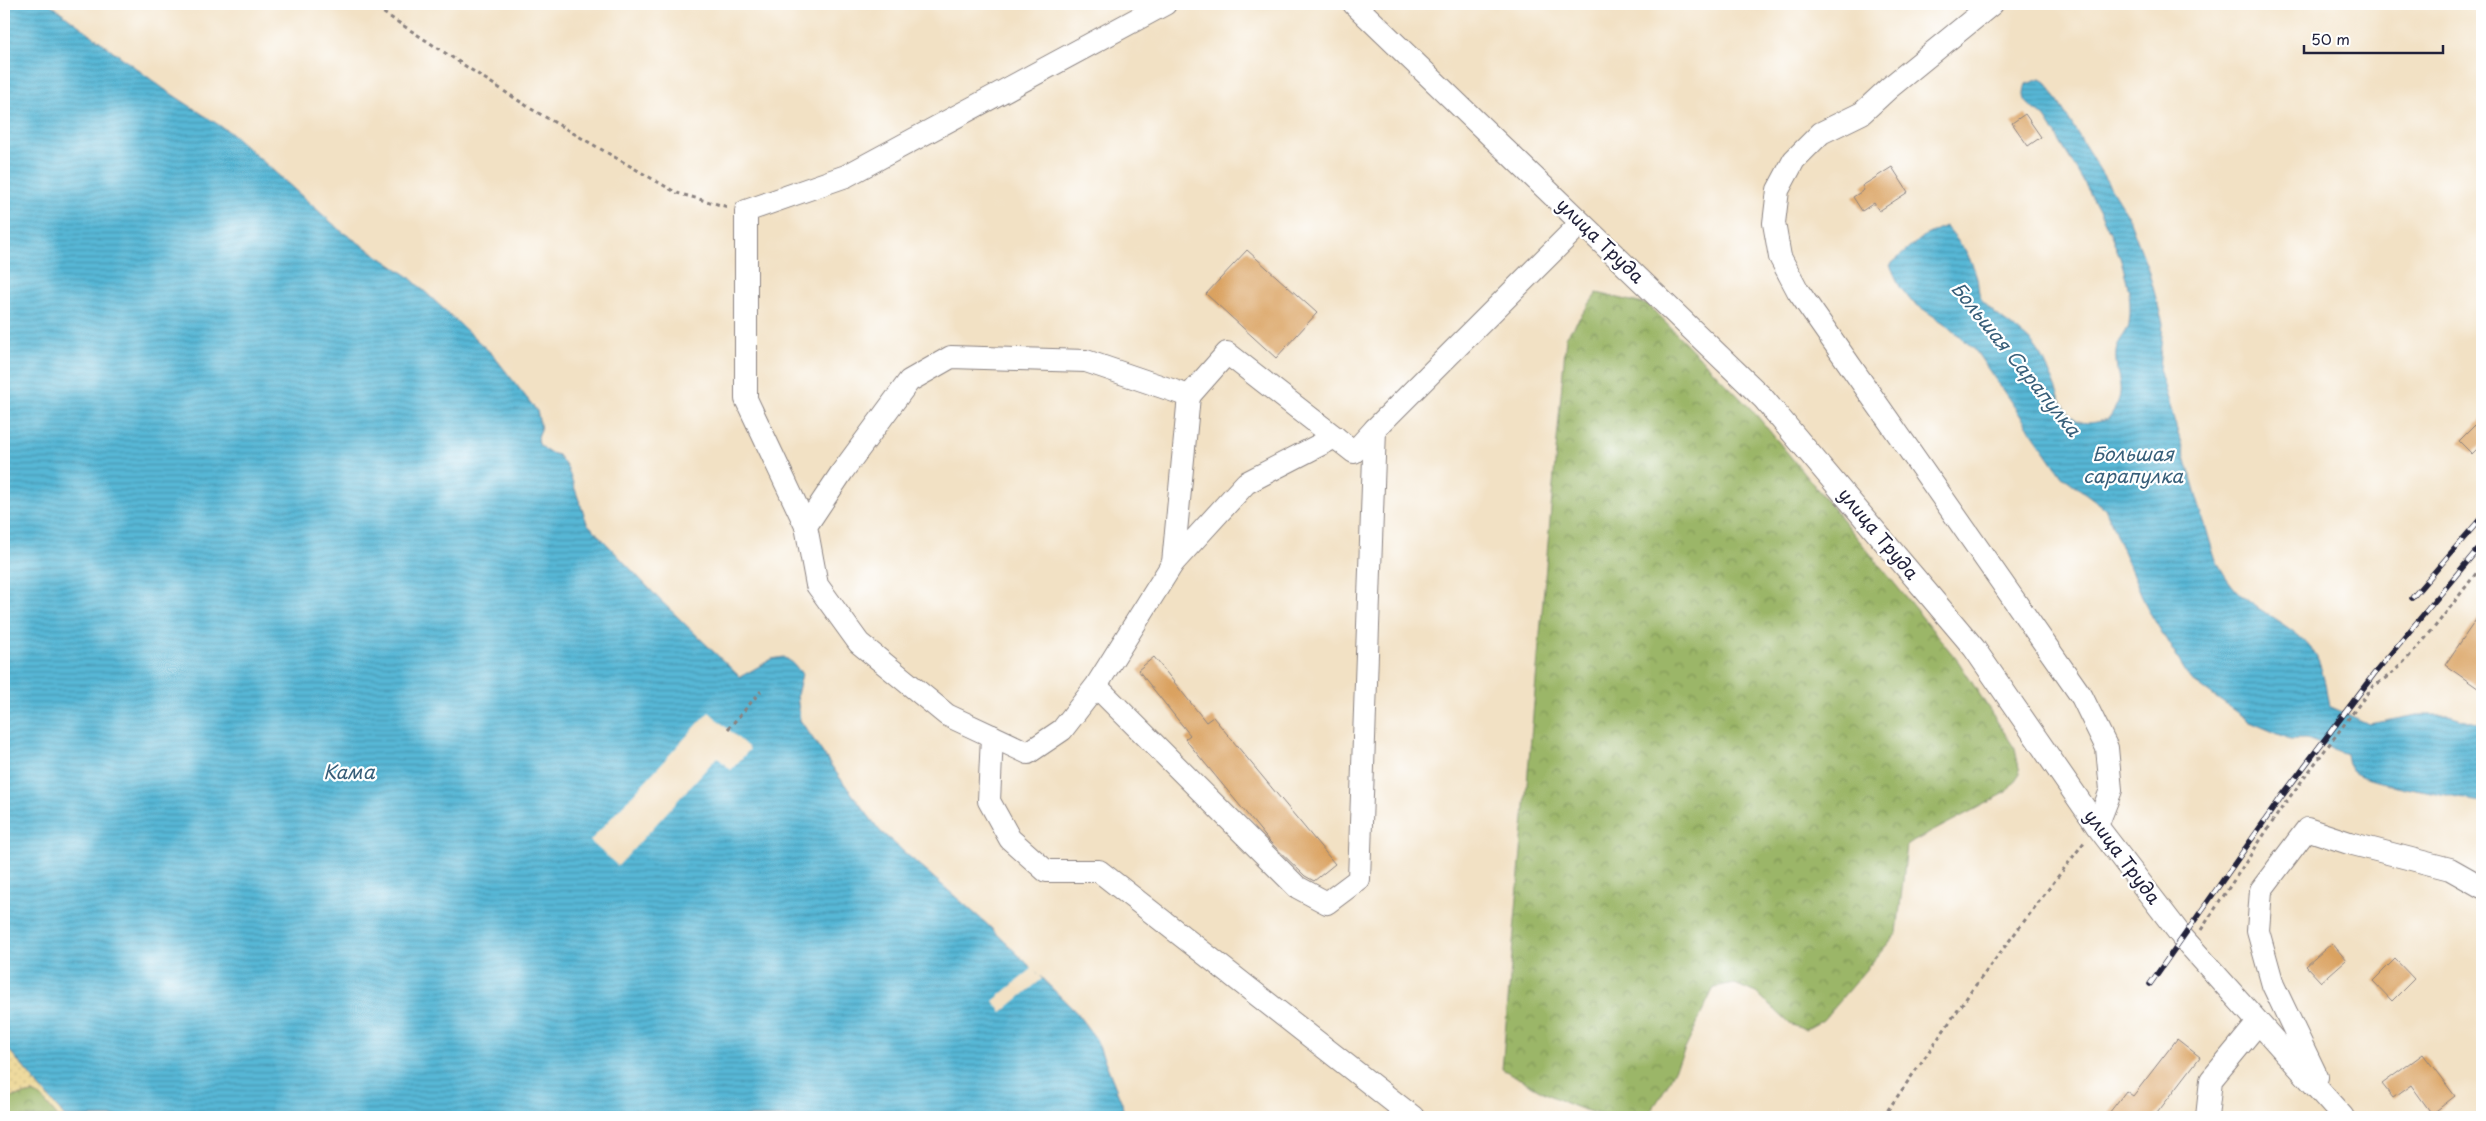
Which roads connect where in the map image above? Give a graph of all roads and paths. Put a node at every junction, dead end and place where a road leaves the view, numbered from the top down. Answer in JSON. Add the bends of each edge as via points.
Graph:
{"nodes":[{"id":1,"x":370,"y":4,"type":"edge"},
{"id":2,"x":1165,"y":4,"type":"edge"},
{"id":3,"x":1354,"y":4,"type":"edge"},
{"id":4,"x":1992,"y":4,"type":"edge"},
{"id":5,"x":746,"y":211,"type":"junction"},
{"id":6,"x":1581,"y":223,"type":"junction"},
{"id":7,"x":1189,"y":396,"type":"junction"},
{"id":8,"x":1375,"y":429,"type":"junction"},
{"id":9,"x":1335,"y":436,"type":"junction"},
{"id":10,"x":806,"y":526,"type":"junction"},
{"id":11,"x":1173,"y":564,"type":"junction"},
{"id":12,"x":2482,"y":566,"type":"edge"},
{"id":13,"x":1096,"y":686,"type":"junction"},
{"id":14,"x":762,"y":691,"type":"dead end"},
{"id":15,"x":728,"y":729,"type":"dead end"},
{"id":16,"x":992,"y":736,"type":"junction"},
{"id":17,"x":2097,"y":826,"type":"junction"},
{"id":18,"x":2482,"y":887,"type":"edge"},
{"id":19,"x":2190,"y":946,"type":"junction"},
{"id":20,"x":2258,"y":1023,"type":"junction"},
{"id":21,"x":2336,"y":1109,"type":"edge"},
{"id":22,"x":1414,"y":1117,"type":"edge"},
{"id":23,"x":1883,"y":1117,"type":"edge"},
{"id":24,"x":2208,"y":1117,"type":"edge"}],
"edges":[{"from":1,"to":5,"type":"path","via":[[533,110],[677,193]]},
{"from":2,"to":5,"type":"street","via":[[846,176]]},
{"from":3,"to":6,"type":"street","name":"улица Труда"},
{"from":4,"to":17,"type":"street","via":[[1862,113],[1821,133],[1794,160],[1778,190],[1774,223],[1780,257],[1798,291],[2082,697],[2107,748],[2110,790]]},
{"from":5,"to":10,"type":"street","via":[[746,399]]},
{"from":6,"to":8,"type":"street"},
{"from":6,"to":17,"type":"street","name":"улица Труда","via":[[1769,406],[1974,648]]},
{"from":7,"to":9,"type":"street","via":[[1227,353]]},
{"from":7,"to":10,"type":"street","via":[[1086,361],[951,357],[909,381]]},
{"from":7,"to":11,"type":"street"},
{"from":8,"to":9,"type":"street","via":[[1354,452]]},
{"from":8,"to":13,"type":"street","via":[[1359,879],[1327,903],[1297,887]]},
{"from":9,"to":11,"type":"street","via":[[1246,483]]},
{"from":10,"to":16,"type":"street","via":[[818,585],[859,643],[947,715]]},
{"from":11,"to":13,"type":"street"},
{"from":12,"to":19,"type":"path","via":[[2387,679],[2374,686],[2302,780]]},
{"from":13,"to":16,"type":"street","via":[[1062,730],[1028,753]]},
{"from":14,"to":15,"type":"path"},
{"from":16,"to":22,"type":"street","via":[[989,801],[1010,839],[1046,871],[1099,871]]},
{"from":17,"to":19,"type":"street","name":"улица Труда"},
{"from":17,"to":23,"type":"path","via":[[1972,990]]},
{"from":18,"to":21,"type":"street","via":[[2450,869],[2307,829],[2261,890],[2258,931],[2273,986]]},
{"from":19,"to":20,"type":"street","name":"улица Труда"},
{"from":20,"to":21,"type":"street","name":"улица Труда"},
{"from":20,"to":24,"type":"street","via":[[2211,1080]]}]}
